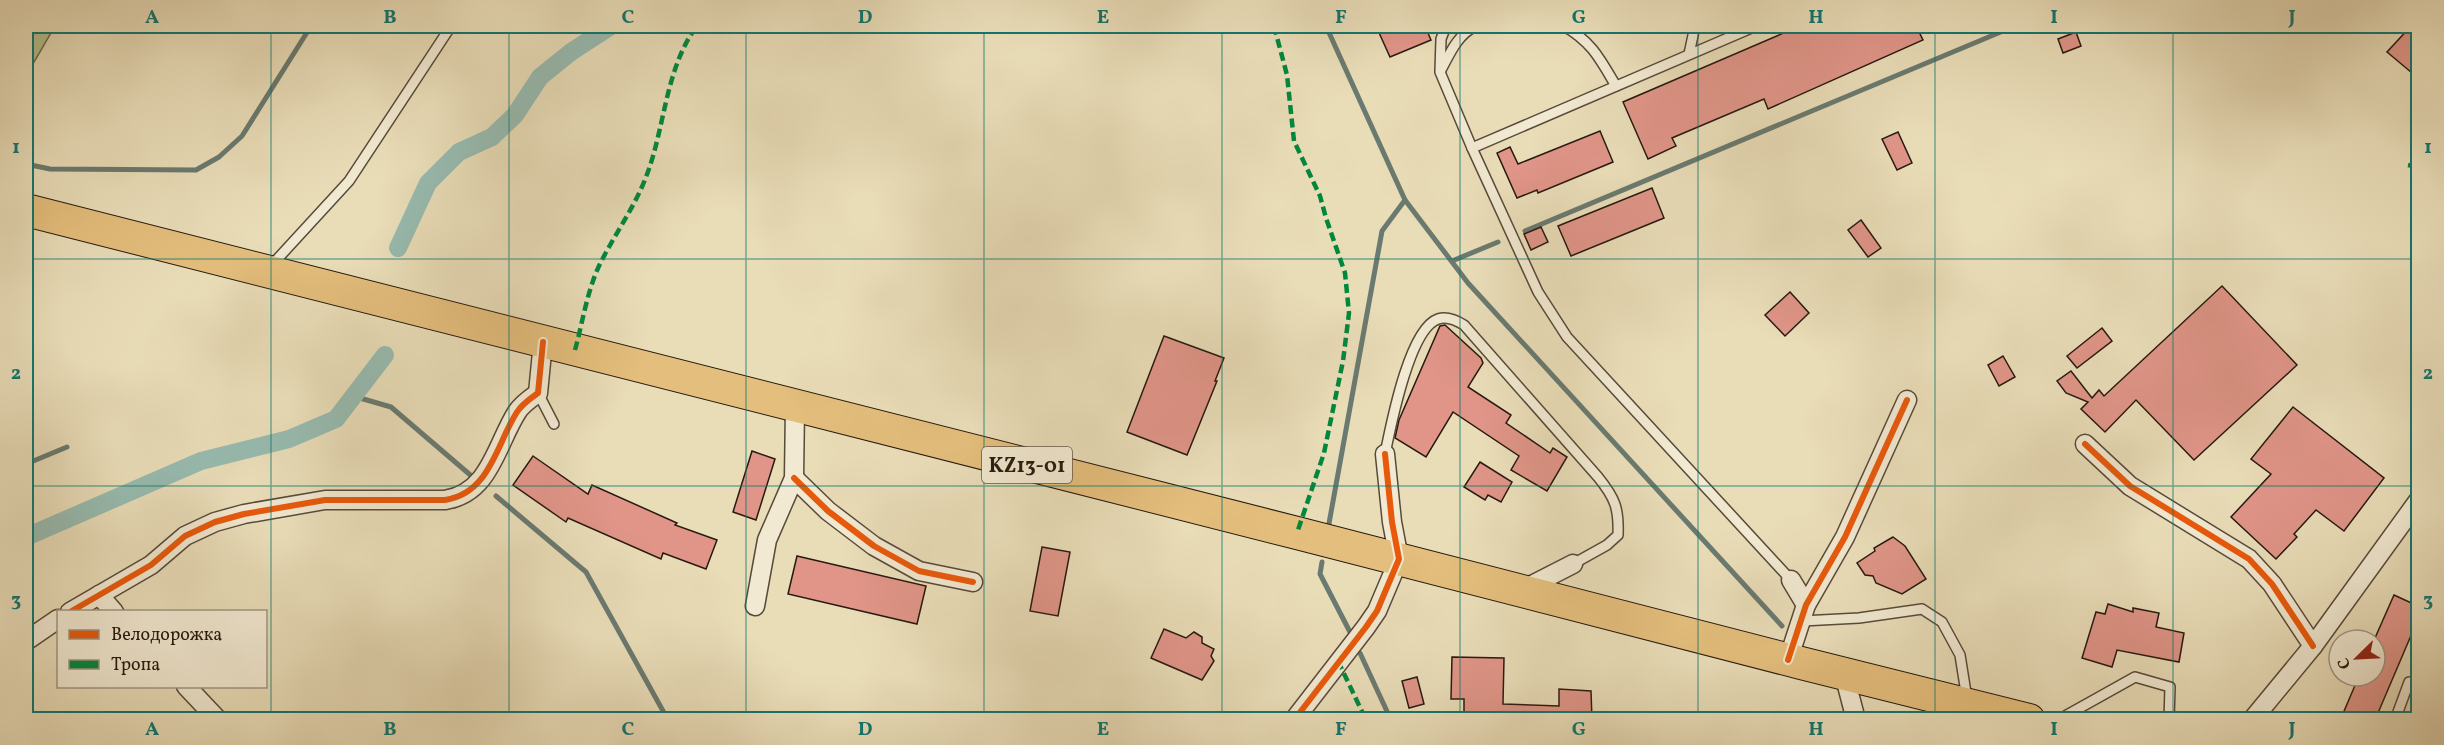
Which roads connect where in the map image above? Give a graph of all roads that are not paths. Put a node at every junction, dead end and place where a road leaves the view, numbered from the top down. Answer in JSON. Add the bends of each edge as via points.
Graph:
{"nodes":[{"id":1,"x":451,"y":26,"type":"edge"},
{"id":2,"x":1446,"y":26,"type":"edge"},
{"id":3,"x":1475,"y":26,"type":"edge"},
{"id":4,"x":1564,"y":26,"type":"edge"},
{"id":5,"x":1695,"y":26,"type":"edge"},
{"id":6,"x":1756,"y":26,"type":"edge"},
{"id":7,"x":1689,"y":54,"type":"junction"},
{"id":8,"x":1440,"y":72,"type":"junction"},
{"id":9,"x":1616,"y":86,"type":"junction"},
{"id":10,"x":1472,"y":148,"type":"junction"},
{"id":11,"x":26,"y":210,"type":"edge"},
{"id":12,"x":266,"y":271,"type":"junction"},
{"id":13,"x":543,"y":342,"type":"junction"},
{"id":14,"x":538,"y":393,"type":"junction"},
{"id":15,"x":1907,"y":399,"type":"dead end"},
{"id":16,"x":795,"y":406,"type":"junction"},
{"id":17,"x":554,"y":424,"type":"dead end"},
{"id":18,"x":2085,"y":444,"type":"dead end"},
{"id":19,"x":1385,"y":454,"type":"joint"},
{"id":20,"x":794,"y":478,"type":"junction"},
{"id":21,"x":2418,"y":501,"type":"edge"},
{"id":22,"x":1399,"y":559,"type":"junction"},
{"id":23,"x":1573,"y":564,"type":"joint"},
{"id":24,"x":1791,"y":580,"type":"joint"},
{"id":25,"x":973,"y":582,"type":"dead end"},
{"id":26,"x":1522,"y":590,"type":"junction"},
{"id":27,"x":99,"y":595,"type":"junction"},
{"id":28,"x":755,"y":606,"type":"dead end"},
{"id":29,"x":73,"y":610,"type":"edge"},
{"id":30,"x":112,"y":610,"type":"edge"},
{"id":31,"x":1804,"y":613,"type":"junction"},
{"id":32,"x":57,"y":620,"type":"edge"},
{"id":33,"x":26,"y":641,"type":"edge"},
{"id":34,"x":2313,"y":646,"type":"junction"},
{"id":35,"x":1788,"y":660,"type":"junction"},
{"id":36,"x":1844,"y":674,"type":"junction"},
{"id":37,"x":2409,"y":682,"type":"dead end"},
{"id":38,"x":187,"y":688,"type":"edge"},
{"id":39,"x":1968,"y":705,"type":"junction"},
{"id":40,"x":218,"y":720,"type":"edge"},
{"id":41,"x":1294,"y":720,"type":"edge"},
{"id":42,"x":1856,"y":720,"type":"edge"},
{"id":43,"x":2029,"y":720,"type":"edge"},
{"id":44,"x":2058,"y":720,"type":"edge"},
{"id":45,"x":2169,"y":720,"type":"edge"},
{"id":46,"x":2252,"y":720,"type":"edge"},
{"id":47,"x":2395,"y":720,"type":"edge"}],
"edges":[{"from":1,"to":12,"type":"lane","via":[[349,181]]},
{"from":2,"to":8,"type":"lane","via":[[1441,39]]},
{"from":3,"to":8,"type":"lane","via":[[1457,42]]},
{"from":4,"to":9,"type":"lane","via":[[1596,51]]},
{"from":5,"to":7,"type":"lane"},
{"from":6,"to":7,"type":"lane"},
{"from":7,"to":9,"type":"lane"},
{"from":8,"to":10,"type":"lane"},
{"from":9,"to":10,"type":"lane"},
{"from":10,"to":24,"type":"lane","via":[[1538,292],[1567,337]]},
{"from":11,"to":12,"type":"highway","number":"KZ13-01"},
{"from":12,"to":13,"type":"highway","number":"KZ13-01"},
{"from":13,"to":14,"type":"street"},
{"from":13,"to":16,"type":"highway","number":"KZ13-01"},
{"from":14,"to":17,"type":"lane"},
{"from":14,"to":27,"type":"street","via":[[518,410],[477,486],[457,498],[325,500],[244,514],[185,536],[151,565]]},
{"from":15,"to":31,"type":"street","via":[[1845,537]]},
{"from":16,"to":20,"type":"street"},
{"from":16,"to":22,"type":"highway","number":"KZ13-01"},
{"from":18,"to":34,"type":"street","via":[[2130,486],[2249,559],[2272,584]]},
{"from":19,"to":22,"type":"street"},
{"from":19,"to":23,"type":"lane","via":[[1414,346],[1431,322],[1453,318],[1464,325],[1615,500],[1618,535]]},
{"from":20,"to":25,"type":"street","via":[[828,512],[874,546],[919,571]]},
{"from":20,"to":28,"type":"street","via":[[767,540]]},
{"from":21,"to":34,"type":"street"},
{"from":22,"to":26,"type":"highway","number":"KZ13-01"},
{"from":22,"to":41,"type":"street","via":[[1377,611]]},
{"from":23,"to":26,"type":"street"},
{"from":24,"to":31,"type":"street"},
{"from":26,"to":35,"type":"highway","number":"KZ13-01"},
{"from":27,"to":29,"type":"street"},
{"from":27,"to":30,"type":"street"},
{"from":31,"to":35,"type":"street"},
{"from":31,"to":39,"type":"lane","via":[[1859,618],[1922,609],[1942,622],[1960,655]]},
{"from":32,"to":33,"type":"street"},
{"from":34,"to":46,"type":"street"},
{"from":35,"to":36,"type":"highway","number":"KZ13-01"},
{"from":36,"to":39,"type":"highway","number":"KZ13-01"},
{"from":36,"to":42,"type":"street"},
{"from":37,"to":47,"type":"lane"},
{"from":38,"to":40,"type":"street"},
{"from":39,"to":43,"type":"highway","number":"KZ13-01"},
{"from":44,"to":45,"type":"lane","via":[[2135,677],[2170,687]]}]}
